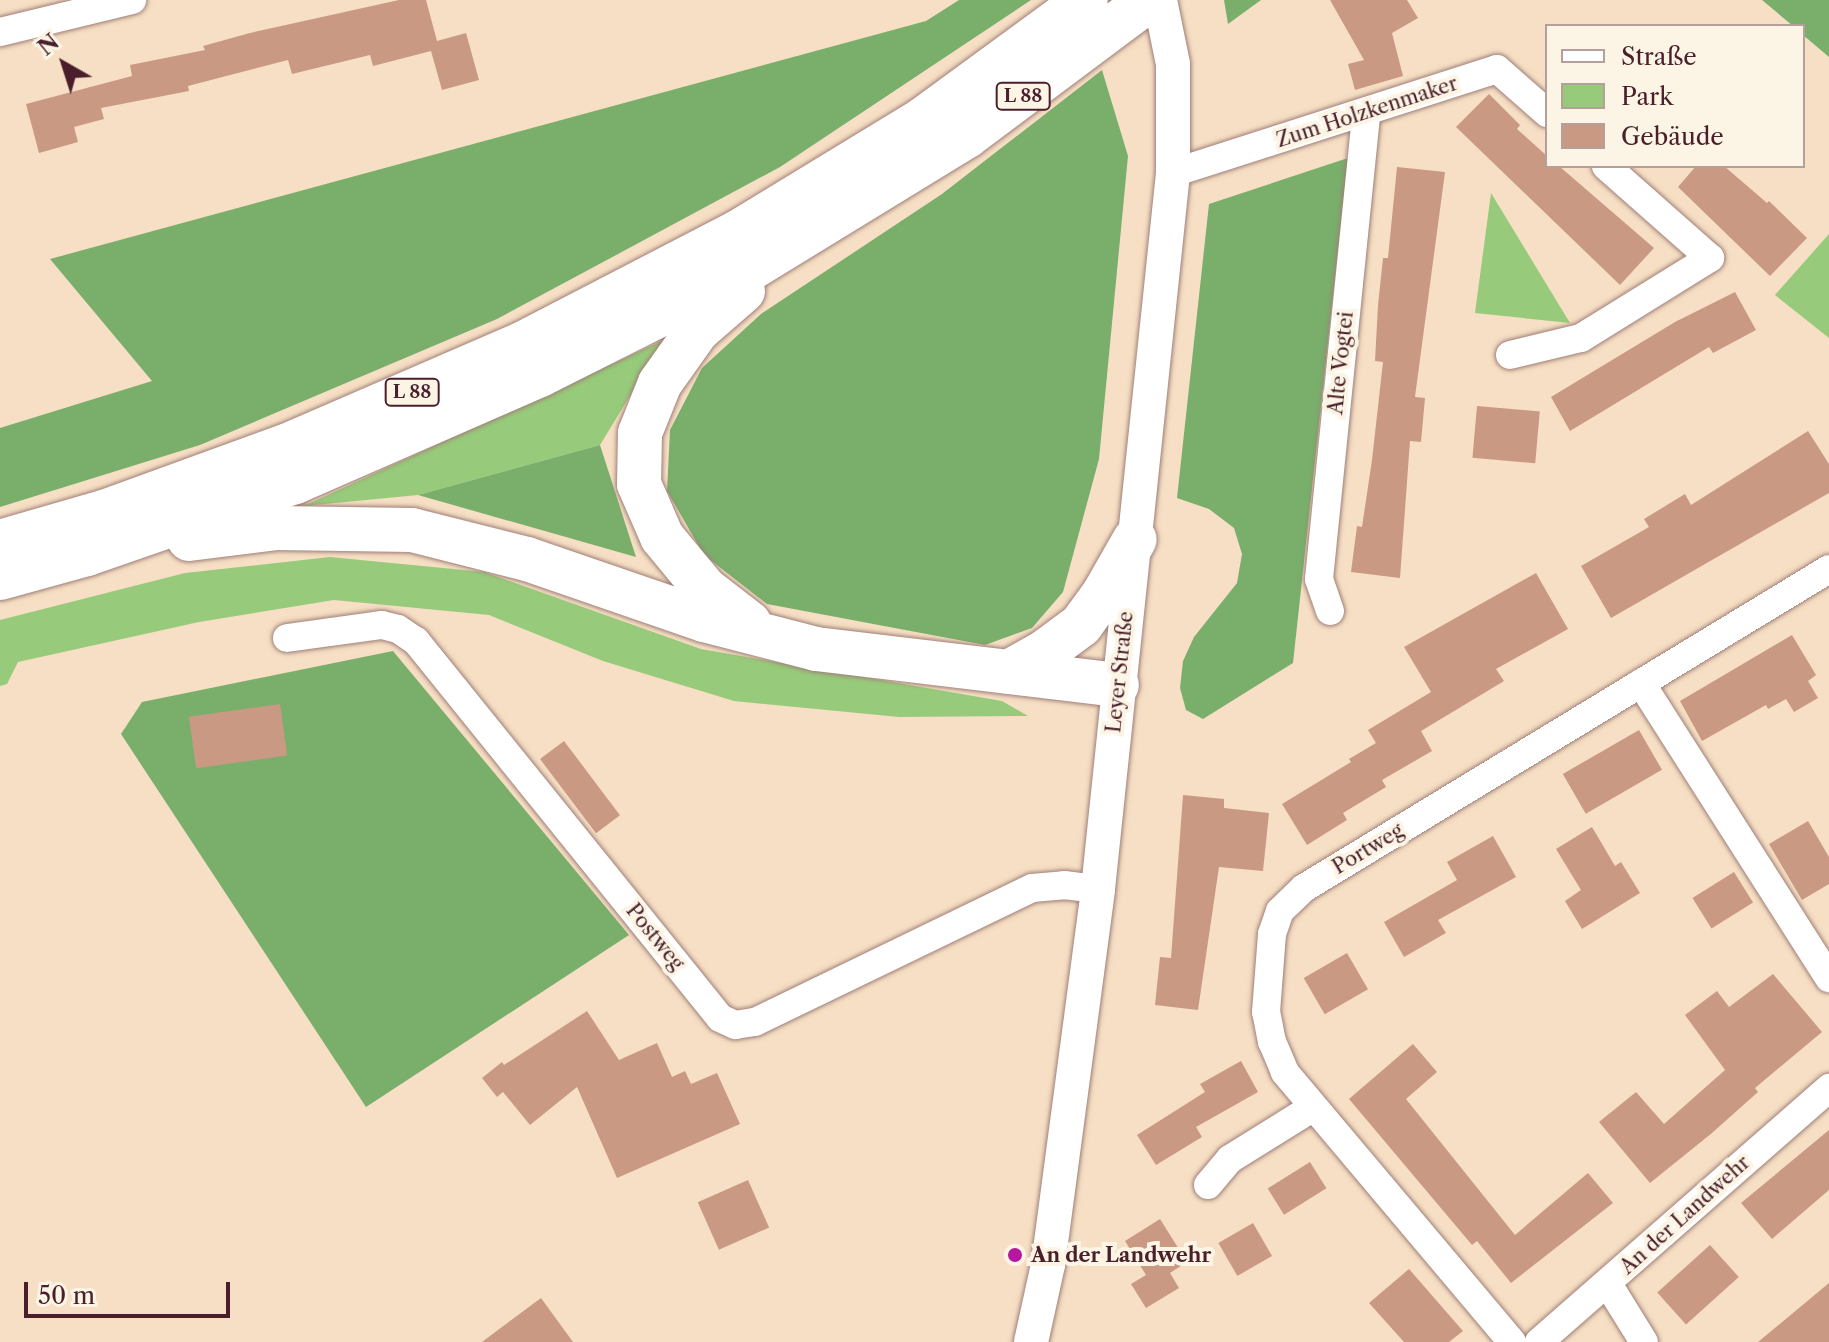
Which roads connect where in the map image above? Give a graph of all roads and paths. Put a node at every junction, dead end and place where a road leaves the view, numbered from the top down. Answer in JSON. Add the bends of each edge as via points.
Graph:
{"nodes":[{"id":1,"x":132,"y":0,"type":"edge"},
{"id":2,"x":1149,"y":0,"type":"edge"},
{"id":3,"x":1160,"y":0,"type":"edge"},
{"id":4,"x":1078,"y":6,"type":"edge"},
{"id":5,"x":0,"y":32,"type":"edge"},
{"id":6,"x":1545,"y":111,"type":"edge"},
{"id":7,"x":1366,"y":114,"type":"junction"},
{"id":8,"x":1608,"y":168,"type":"edge"},
{"id":9,"x":1173,"y":173,"type":"junction"},
{"id":10,"x":819,"y":229,"type":"junction"},
{"id":11,"x":1510,"y":355,"type":"dead end"},
{"id":12,"x":1135,"y":539,"type":"junction"},
{"id":13,"x":0,"y":542,"type":"edge"},
{"id":14,"x":87,"y":554,"type":"junction"},
{"id":15,"x":1829,"y":569,"type":"edge"},
{"id":16,"x":0,"y":578,"type":"edge"},
{"id":17,"x":1330,"y":611,"type":"dead end"},
{"id":18,"x":765,"y":635,"type":"junction"},
{"id":19,"x":287,"y":638,"type":"dead end"},
{"id":20,"x":1009,"y":672,"type":"junction"},
{"id":21,"x":1641,"y":683,"type":"junction"},
{"id":22,"x":1117,"y":685,"type":"junction"},
{"id":23,"x":1098,"y":889,"type":"junction"},
{"id":24,"x":1829,"y":978,"type":"edge"},
{"id":25,"x":1829,"y":1088,"type":"edge"},
{"id":26,"x":1312,"y":1108,"type":"junction"},
{"id":27,"x":1208,"y":1185,"type":"dead end"},
{"id":28,"x":1608,"y":1284,"type":"junction"},
{"id":29,"x":1031,"y":1342,"type":"edge"},
{"id":30,"x":1512,"y":1342,"type":"edge"},
{"id":31,"x":1539,"y":1342,"type":"edge"},
{"id":32,"x":1644,"y":1342,"type":"edge"}],
"edges":[{"from":1,"to":5,"type":"street"},
{"from":2,"to":10,"type":"highway","number":"L 88","via":[[967,136]]},
{"from":3,"to":9,"type":"street","name":"Leyer Straße","via":[[1173,64]]},
{"from":4,"to":13,"type":"highway","number":"L 88","via":[[922,120],[738,232],[522,344],[286,446],[107,511]]},
{"from":6,"to":7,"type":"street","name":"Zum Holzkenmaker","via":[[1497,69]]},
{"from":7,"to":9,"type":"street","name":"Zum Holzkenmaker"},
{"from":7,"to":17,"type":"street","name":"Alte Vogtei","via":[[1319,579]]},
{"from":8,"to":11,"type":"street","via":[[1710,258],[1581,338]]},
{"from":9,"to":12,"type":"street","name":"Leyer Straße"},
{"from":10,"to":14,"type":"highway","number":"L 88","via":[[540,375],[295,482]]},
{"from":10,"to":18,"type":"highway","via":[[697,331],[660,383],[640,433],[639,484],[662,537],[705,589]]},
{"from":12,"to":20,"type":"highway","via":[[1081,625]]},
{"from":12,"to":22,"type":"street","name":"Leyer Straße"},
{"from":14,"to":16,"type":"highway","number":"L 88"},
{"from":14,"to":18,"type":"highway","via":[[277,528],[412,530],[527,559],[704,620]]},
{"from":15,"to":21,"type":"street","name":"Portweg"},
{"from":18,"to":20,"type":"highway","via":[[816,649]]},
{"from":19,"to":23,"type":"street","name":"Postweg","via":[[382,625],[416,641],[720,1018],[735,1025],[755,1022],[1032,888]]},
{"from":20,"to":22,"type":"highway"},
{"from":21,"to":24,"type":"street"},
{"from":21,"to":26,"type":"street","name":"Portweg","via":[[1304,888],[1280,911],[1272,934],[1266,1012],[1285,1072]]},
{"from":22,"to":23,"type":"street","name":"Leyer Straße"},
{"from":23,"to":29,"type":"street","name":"Leyer Straße","via":[[1048,1265]]},
{"from":25,"to":28,"type":"street","name":"An der Landwehr"},
{"from":26,"to":27,"type":"street","via":[[1230,1159]]},
{"from":26,"to":30,"type":"street","name":"Portweg"},
{"from":28,"to":31,"type":"street","name":"An der Landwehr"},
{"from":28,"to":32,"type":"street"}]}
